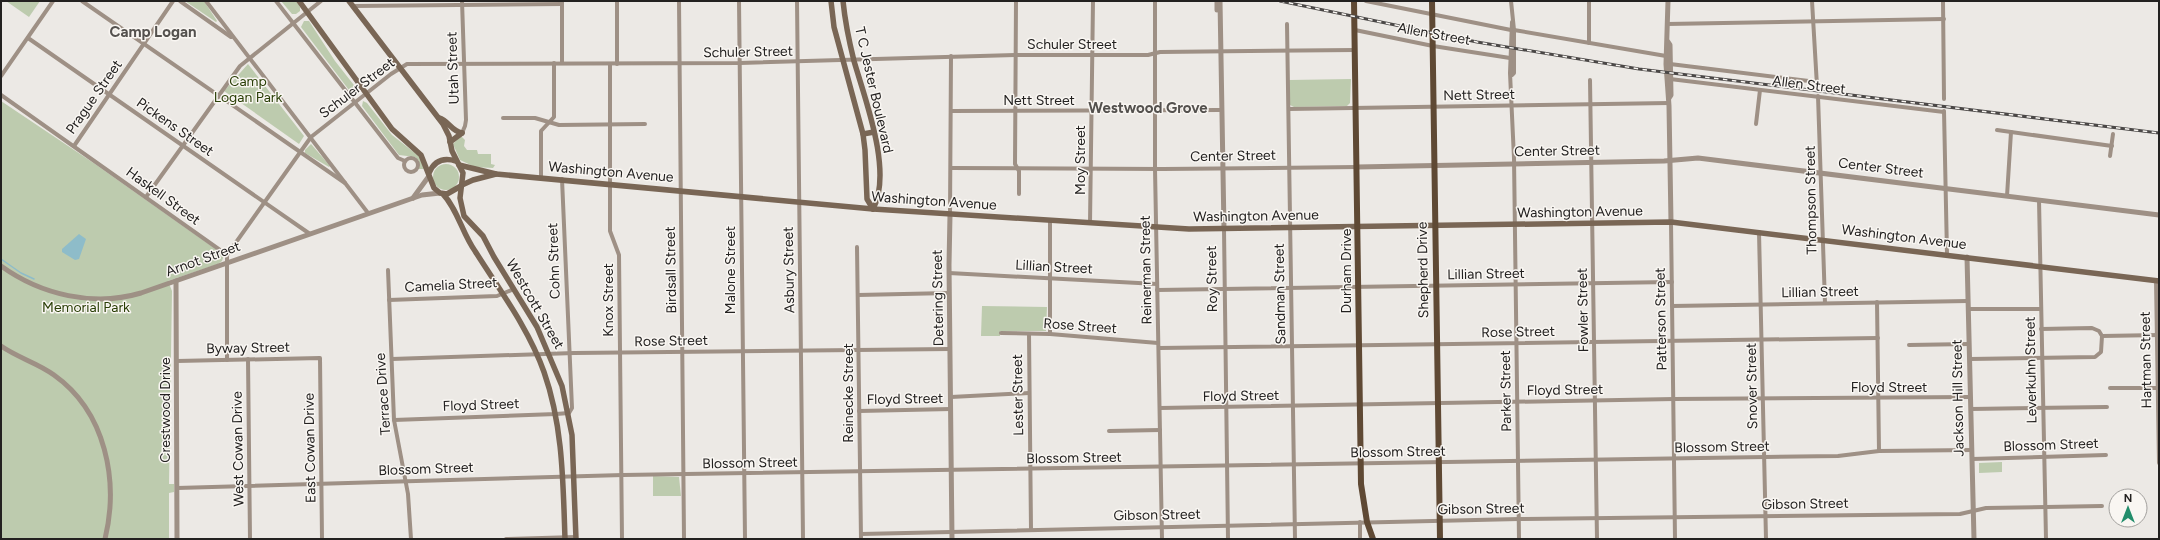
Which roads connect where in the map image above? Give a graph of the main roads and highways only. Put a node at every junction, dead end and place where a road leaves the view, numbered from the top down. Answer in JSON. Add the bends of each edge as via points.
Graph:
{"nodes":[{"id":1,"x":299,"y":1,"type":"edge"},
{"id":2,"x":349,"y":1,"type":"edge"},
{"id":3,"x":831,"y":1,"type":"edge"},
{"id":4,"x":843,"y":1,"type":"edge"},
{"id":5,"x":1354,"y":1,"type":"edge"},
{"id":6,"x":1432,"y":1,"type":"edge"},
{"id":7,"x":439,"y":118,"type":"junction"},
{"id":8,"x":874,"y":132,"type":"junction"},
{"id":9,"x":863,"y":134,"type":"junction"},
{"id":10,"x":450,"y":142,"type":"junction"},
{"id":11,"x":458,"y":163,"type":"junction"},
{"id":12,"x":496,"y":174,"type":"junction"},
{"id":13,"x":429,"y":175,"type":"junction"},
{"id":14,"x":462,"y":186,"type":"junction"},
{"id":15,"x":441,"y":193,"type":"junction"},
{"id":16,"x":873,"y":209,"type":"junction"},
{"id":17,"x":1358,"y":226,"type":"junction"},
{"id":18,"x":1434,"y":226,"type":"junction"},
{"id":19,"x":2157,"y":281,"type":"edge"},
{"id":20,"x":565,"y":538,"type":"edge"},
{"id":21,"x":576,"y":538,"type":"edge"},
{"id":22,"x":1373,"y":539,"type":"edge"},
{"id":23,"x":1440,"y":539,"type":"edge"}],
"edges":[{"from":1,"to":13,"type":"main road","via":[[392,130],[421,154]]},
{"from":2,"to":7,"type":"main road"},
{"from":3,"to":9,"type":"main road","name":"T C Jester Boulevard","via":[[842,61]]},
{"from":4,"to":8,"type":"main road","name":"T C Jester Boulevard","via":[[847,31]]},
{"from":5,"to":17,"type":"main road","name":"Durham Drive"},
{"from":6,"to":18,"type":"main road","name":"Shepherd Drive"},
{"from":7,"to":10,"type":"main road"},
{"from":7,"to":10,"type":"main road","via":[[446,120],[453,130],[462,133]]},
{"from":8,"to":9,"type":"main road"},
{"from":8,"to":16,"type":"main road","name":"T C Jester Boulevard","via":[[879,164],[878,200]]},
{"from":9,"to":16,"type":"main road","name":"T C Jester Boulevard","via":[[867,198]]},
{"from":10,"to":11,"type":"main road"},
{"from":11,"to":12,"type":"main road","name":"Washington Avenue"},
{"from":11,"to":13,"type":"main road","via":[[449,159],[439,160]]},
{"from":11,"to":14,"type":"main road","via":[[463,173]]},
{"from":12,"to":14,"type":"main road","name":"Washington Avenue"},
{"from":12,"to":16,"type":"main road","name":"Washington Avenue"},
{"from":13,"to":15,"type":"main road","via":[[431,184]]},
{"from":14,"to":15,"type":"main road","via":[[451,193]]},
{"from":14,"to":21,"type":"main road","name":"Westcott Street","via":[[460,198],[464,216],[484,236],[537,327],[562,386],[572,435]]},
{"from":15,"to":20,"type":"main road","name":"Westcott Street","via":[[452,205],[466,238],[502,294],[544,370],[562,448]]},
{"from":16,"to":17,"type":"main road","name":"Washington Avenue","via":[[1157,227],[1224,229]]},
{"from":17,"to":18,"type":"main road","name":"Washington Avenue"},
{"from":17,"to":22,"type":"main road","name":"Durham Drive","via":[[1360,464],[1367,522]]},
{"from":18,"to":19,"type":"main road","name":"Washington Avenue","via":[[1671,222]]},
{"from":18,"to":23,"type":"main road","name":"Shepherd Drive"}]}
